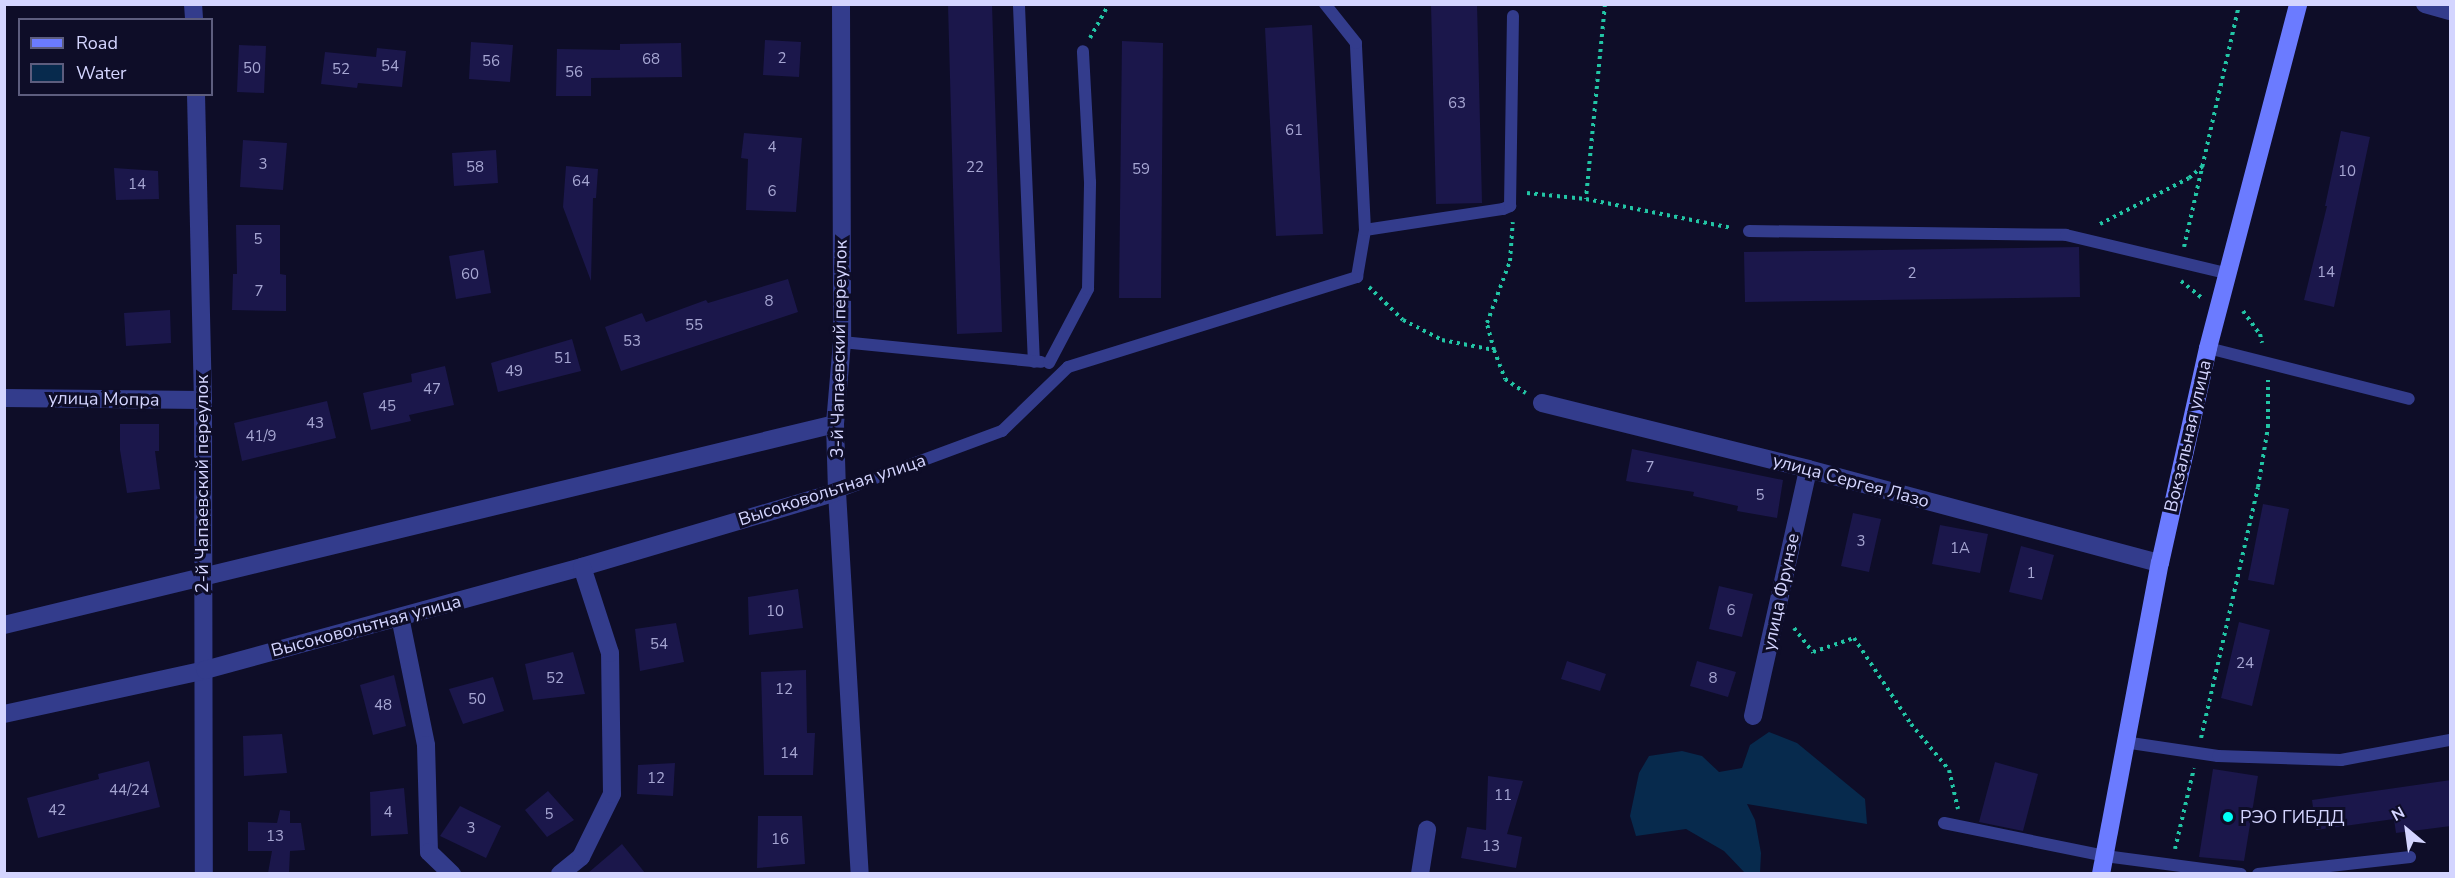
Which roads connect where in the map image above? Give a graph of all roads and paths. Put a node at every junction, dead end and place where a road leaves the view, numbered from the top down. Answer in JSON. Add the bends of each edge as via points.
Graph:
{"nodes":[{"id":1,"x":841,"y":4,"type":"edge"},
{"id":2,"x":1109,"y":4,"type":"edge"},
{"id":3,"x":1325,"y":4,"type":"edge"},
{"id":4,"x":1605,"y":4,"type":"edge"},
{"id":5,"x":2239,"y":4,"type":"edge"},
{"id":6,"x":2298,"y":4,"type":"edge"},
{"id":7,"x":2425,"y":4,"type":"edge"},
{"id":8,"x":1019,"y":6,"type":"edge"},
{"id":9,"x":2451,"y":10,"type":"edge"},
{"id":10,"x":1513,"y":16,"type":"dead end"},
{"id":11,"x":1083,"y":51,"type":"joint"},
{"id":12,"x":196,"y":96,"type":"edge"},
{"id":13,"x":2203,"y":166,"type":"junction"},
{"id":14,"x":1511,"y":192,"type":"junction"},
{"id":15,"x":1586,"y":199,"type":"junction"},
{"id":16,"x":1503,"y":209,"type":"junction"},
{"id":17,"x":1365,"y":230,"type":"junction"},
{"id":18,"x":1749,"y":231,"type":"joint"},
{"id":19,"x":2073,"y":238,"type":"junction"},
{"id":20,"x":2182,"y":264,"type":"junction"},
{"id":21,"x":2226,"y":273,"type":"junction"},
{"id":22,"x":1357,"y":277,"type":"junction"},
{"id":23,"x":2202,"y":298,"type":"dead end"},
{"id":24,"x":2243,"y":311,"type":"dead end"},
{"id":25,"x":842,"y":342,"type":"junction"},
{"id":26,"x":2208,"y":348,"type":"junction"},
{"id":27,"x":1494,"y":350,"type":"junction"},
{"id":28,"x":1034,"y":362,"type":"junction"},
{"id":29,"x":1049,"y":363,"type":"junction"},
{"id":30,"x":2268,"y":363,"type":"junction"},
{"id":31,"x":1068,"y":368,"type":"junction"},
{"id":32,"x":4,"y":398,"type":"edge"},
{"id":33,"x":2409,"y":399,"type":"dead end"},
{"id":34,"x":203,"y":400,"type":"junction"},
{"id":35,"x":1542,"y":403,"type":"joint"},
{"id":36,"x":836,"y":424,"type":"junction"},
{"id":37,"x":1808,"y":469,"type":"junction"},
{"id":38,"x":837,"y":492,"type":"junction"},
{"id":39,"x":2160,"y":563,"type":"junction"},
{"id":40,"x":582,"y":567,"type":"junction"},
{"id":41,"x":202,"y":575,"type":"junction"},
{"id":42,"x":1779,"y":608,"type":"junction"},
{"id":43,"x":400,"y":617,"type":"junction"},
{"id":44,"x":4,"y":625,"type":"edge"},
{"id":45,"x":204,"y":670,"type":"junction"},
{"id":46,"x":4,"y":714,"type":"edge"},
{"id":47,"x":1753,"y":716,"type":"dead end"},
{"id":48,"x":2451,"y":740,"type":"edge"},
{"id":49,"x":2124,"y":742,"type":"junction"},
{"id":50,"x":2197,"y":753,"type":"junction"},
{"id":51,"x":1944,"y":824,"type":"dead end"},
{"id":52,"x":1962,"y":828,"type":"junction"},
{"id":53,"x":1427,"y":830,"type":"dead end"},
{"id":54,"x":2410,"y":857,"type":"dead end"},
{"id":55,"x":2172,"y":863,"type":"junction"},
{"id":56,"x":2103,"y":865,"type":"edge"},
{"id":57,"x":204,"y":873,"type":"edge"},
{"id":58,"x":452,"y":873,"type":"edge"},
{"id":59,"x":560,"y":873,"type":"edge"},
{"id":60,"x":860,"y":873,"type":"edge"},
{"id":61,"x":1420,"y":873,"type":"edge"},
{"id":62,"x":2241,"y":873,"type":"edge"},
{"id":63,"x":2258,"y":873,"type":"edge"}],
"edges":[{"from":1,"to":25,"type":"street","name":"3-й Чапаевский переулок"},
{"from":2,"to":11,"type":"path"},
{"from":3,"to":17,"type":"lane","via":[[1356,43]]},
{"from":4,"to":15,"type":"path"},
{"from":5,"to":13,"type":"path"},
{"from":6,"to":21,"type":"main road","name":"Вокзальная улица"},
{"from":7,"to":9,"type":"street"},
{"from":8,"to":28,"type":"lane"},
{"from":10,"to":14,"type":"lane"},
{"from":11,"to":29,"type":"lane","via":[[1090,182],[1088,289]]},
{"from":12,"to":34,"type":"street","name":"2-й Чапаевский переулок"},
{"from":13,"to":19,"type":"path","via":[[2184,182]]},
{"from":13,"to":20,"type":"path"},
{"from":14,"to":15,"type":"path"},
{"from":14,"to":16,"type":"lane","via":[[1510,206]]},
{"from":15,"to":18,"type":"path"},
{"from":16,"to":17,"type":"lane"},
{"from":16,"to":27,"type":"path","via":[[1515,224],[1514,244],[1486,323]]},
{"from":17,"to":22,"type":"lane"},
{"from":18,"to":19,"type":"lane"},
{"from":19,"to":20,"type":"lane"},
{"from":20,"to":21,"type":"lane"},
{"from":20,"to":23,"type":"path","via":[[2181,282]]},
{"from":21,"to":26,"type":"main road","name":"Вокзальная улица"},
{"from":22,"to":27,"type":"path","via":[[1403,320],[1442,340]]},
{"from":22,"to":31,"type":"lane","name":"Высоковольтная улица"},
{"from":24,"to":30,"type":"path","via":[[2260,334]]},
{"from":25,"to":28,"type":"lane"},
{"from":25,"to":36,"type":"street","name":"3-й Чапаевский переулок"},
{"from":26,"to":30,"type":"lane"},
{"from":26,"to":39,"type":"main road","name":"Вокзальная улица"},
{"from":27,"to":35,"type":"path","via":[[1505,379]]},
{"from":28,"to":29,"type":"lane"},
{"from":29,"to":31,"type":"lane"},
{"from":30,"to":33,"type":"lane"},
{"from":30,"to":50,"type":"path","via":[[2268,427],[2258,487]]},
{"from":31,"to":38,"type":"lane","name":"Высоковольтная улица","via":[[1002,431]]},
{"from":32,"to":34,"type":"street","name":"улица Мопра"},
{"from":34,"to":41,"type":"street","name":"2-й Чапаевский переулок"},
{"from":35,"to":37,"type":"street","name":"улица Сергея Лазо"},
{"from":36,"to":38,"type":"street","name":"3-й Чапаевский переулок"},
{"from":36,"to":41,"type":"street"},
{"from":37,"to":39,"type":"street","name":"улица Сергея Лазо"},
{"from":37,"to":42,"type":"street","name":"улица Фрунзе"},
{"from":38,"to":40,"type":"street","name":"Высоковольтная улица"},
{"from":38,"to":60,"type":"street","name":"3-й Чапаевский переулок"},
{"from":39,"to":49,"type":"main road","name":"Вокзальная улица"},
{"from":40,"to":43,"type":"street","name":"Высоковольтная улица"},
{"from":40,"to":59,"type":"street","via":[[610,653],[612,794],[581,857]]},
{"from":41,"to":44,"type":"street"},
{"from":41,"to":45,"type":"street","name":"2-й Чапаевский переулок"},
{"from":42,"to":47,"type":"street","name":"улица Фрунзе"},
{"from":42,"to":52,"type":"path","via":[[1813,652],[1854,638],[1911,724],[1949,770]]},
{"from":43,"to":45,"type":"street","name":"Высоковольтная улица"},
{"from":43,"to":58,"type":"street","via":[[426,745],[429,852]]},
{"from":45,"to":46,"type":"street","name":"Высоковольтная улица"},
{"from":45,"to":57,"type":"street","name":"2-й Чапаевский переулок"},
{"from":48,"to":50,"type":"lane","via":[[2341,760]]},
{"from":49,"to":50,"type":"lane"},
{"from":49,"to":56,"type":"main road","name":"Вокзальная улица"},
{"from":50,"to":55,"type":"path"},
{"from":51,"to":52,"type":"lane"},
{"from":52,"to":56,"type":"lane"},
{"from":53,"to":61,"type":"street"},
{"from":54,"to":63,"type":"lane"},
{"from":55,"to":56,"type":"lane"},
{"from":55,"to":62,"type":"lane"}]}
